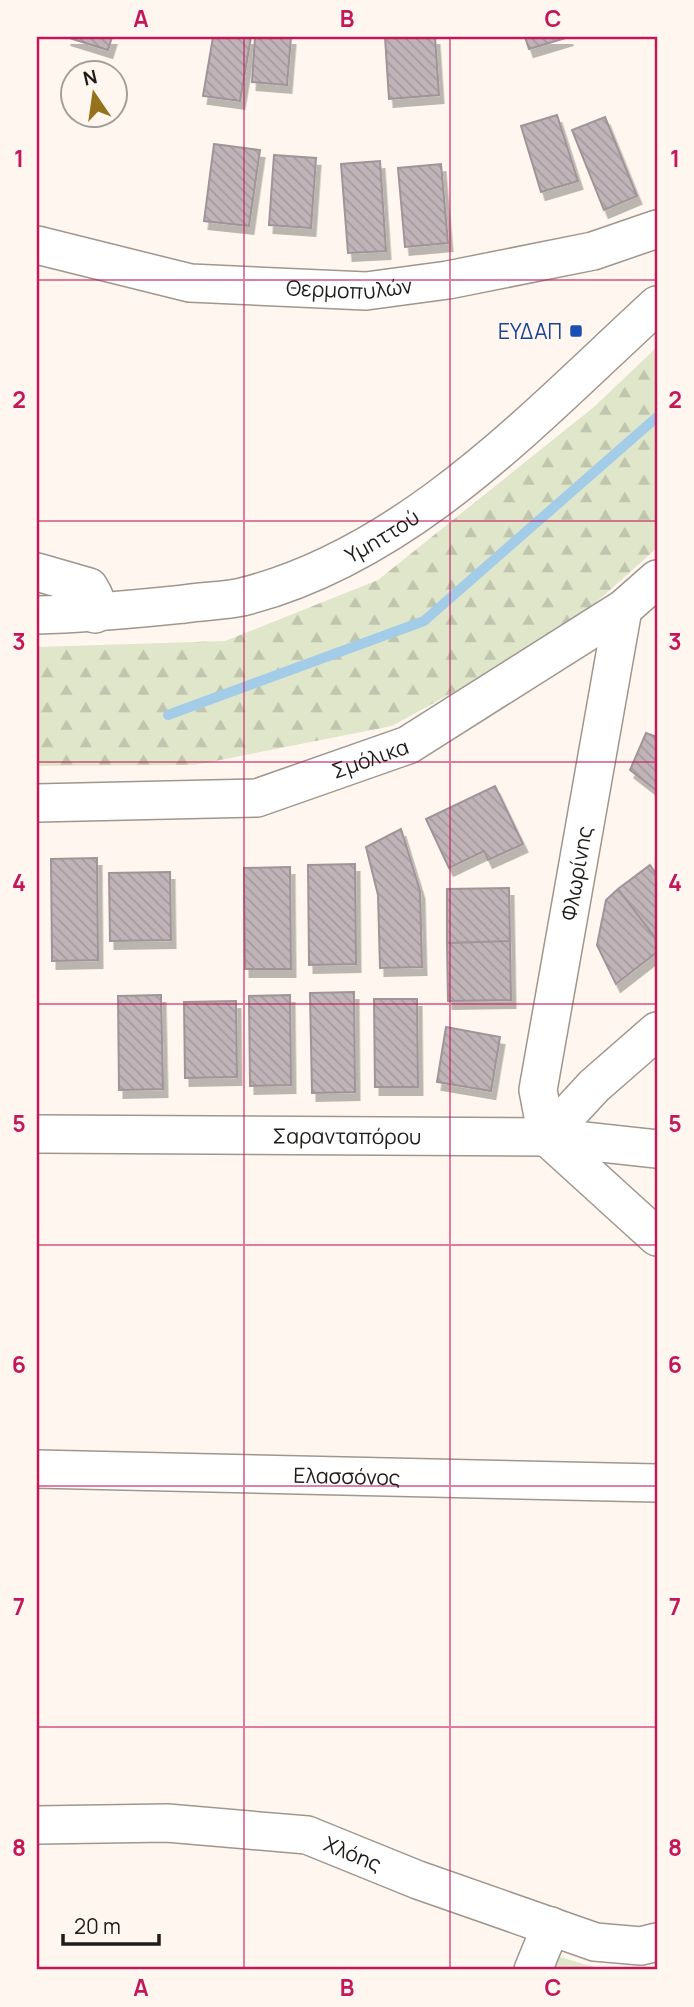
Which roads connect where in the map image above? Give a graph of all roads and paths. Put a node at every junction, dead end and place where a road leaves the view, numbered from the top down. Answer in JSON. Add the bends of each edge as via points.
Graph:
{"nodes":[{"id":1,"x":657,"y":229,"type":"edge"},
{"id":2,"x":37,"y":245,"type":"edge"},
{"id":3,"x":657,"y":305,"type":"edge"},
{"id":4,"x":37,"y":572,"type":"edge"},
{"id":5,"x":657,"y":579,"type":"edge"},
{"id":6,"x":623,"y":609,"type":"junction"},
{"id":7,"x":95,"y":614,"type":"junction"},
{"id":8,"x":37,"y":615,"type":"edge"},
{"id":9,"x":37,"y":803,"type":"edge"},
{"id":10,"x":657,"y":1031,"type":"edge"},
{"id":11,"x":37,"y":1134,"type":"edge"},
{"id":12,"x":547,"y":1138,"type":"junction"},
{"id":13,"x":655,"y":1146,"type":"edge"},
{"id":14,"x":657,"y":1237,"type":"edge"},
{"id":15,"x":37,"y":1469,"type":"edge"},
{"id":16,"x":657,"y":1483,"type":"edge"},
{"id":17,"x":37,"y":1825,"type":"edge"},
{"id":18,"x":551,"y":1926,"type":"junction"},
{"id":19,"x":657,"y":1942,"type":"edge"},
{"id":20,"x":533,"y":1970,"type":"edge"}],
"edges":[{"from":1,"to":2,"type":"street","name":"Θερμοπυλών","via":[[593,251],[366,291],[190,283]]},
{"from":3,"to":7,"type":"street","name":"Υμηττού","via":[[482,465],[392,532],[320,569],[242,597]]},
{"from":4,"to":7,"type":"street","via":[[89,587]]},
{"from":5,"to":6,"type":"street","name":"Σμόλικα"},
{"from":6,"to":9,"type":"street","name":"Σμόλικα","via":[[408,745],[257,798]]},
{"from":6,"to":12,"type":"street","name":"Φλωρίνης","via":[[538,1090]]},
{"from":7,"to":8,"type":"street","name":"Υμηττού"},
{"from":10,"to":12,"type":"street","via":[[594,1086]]},
{"from":11,"to":12,"type":"street","name":"Σαρανταπόρου"},
{"from":12,"to":13,"type":"street","name":"Σαρανταπόρου"},
{"from":12,"to":14,"type":"street"},
{"from":15,"to":16,"type":"street","name":"Ελασσόνος"},
{"from":17,"to":18,"type":"street","name":"Χλόης","via":[[167,1823],[307,1835]]},
{"from":18,"to":19,"type":"street","name":"Χλόης","via":[[595,1942],[640,1946]]},
{"from":18,"to":20,"type":"street"}]}
